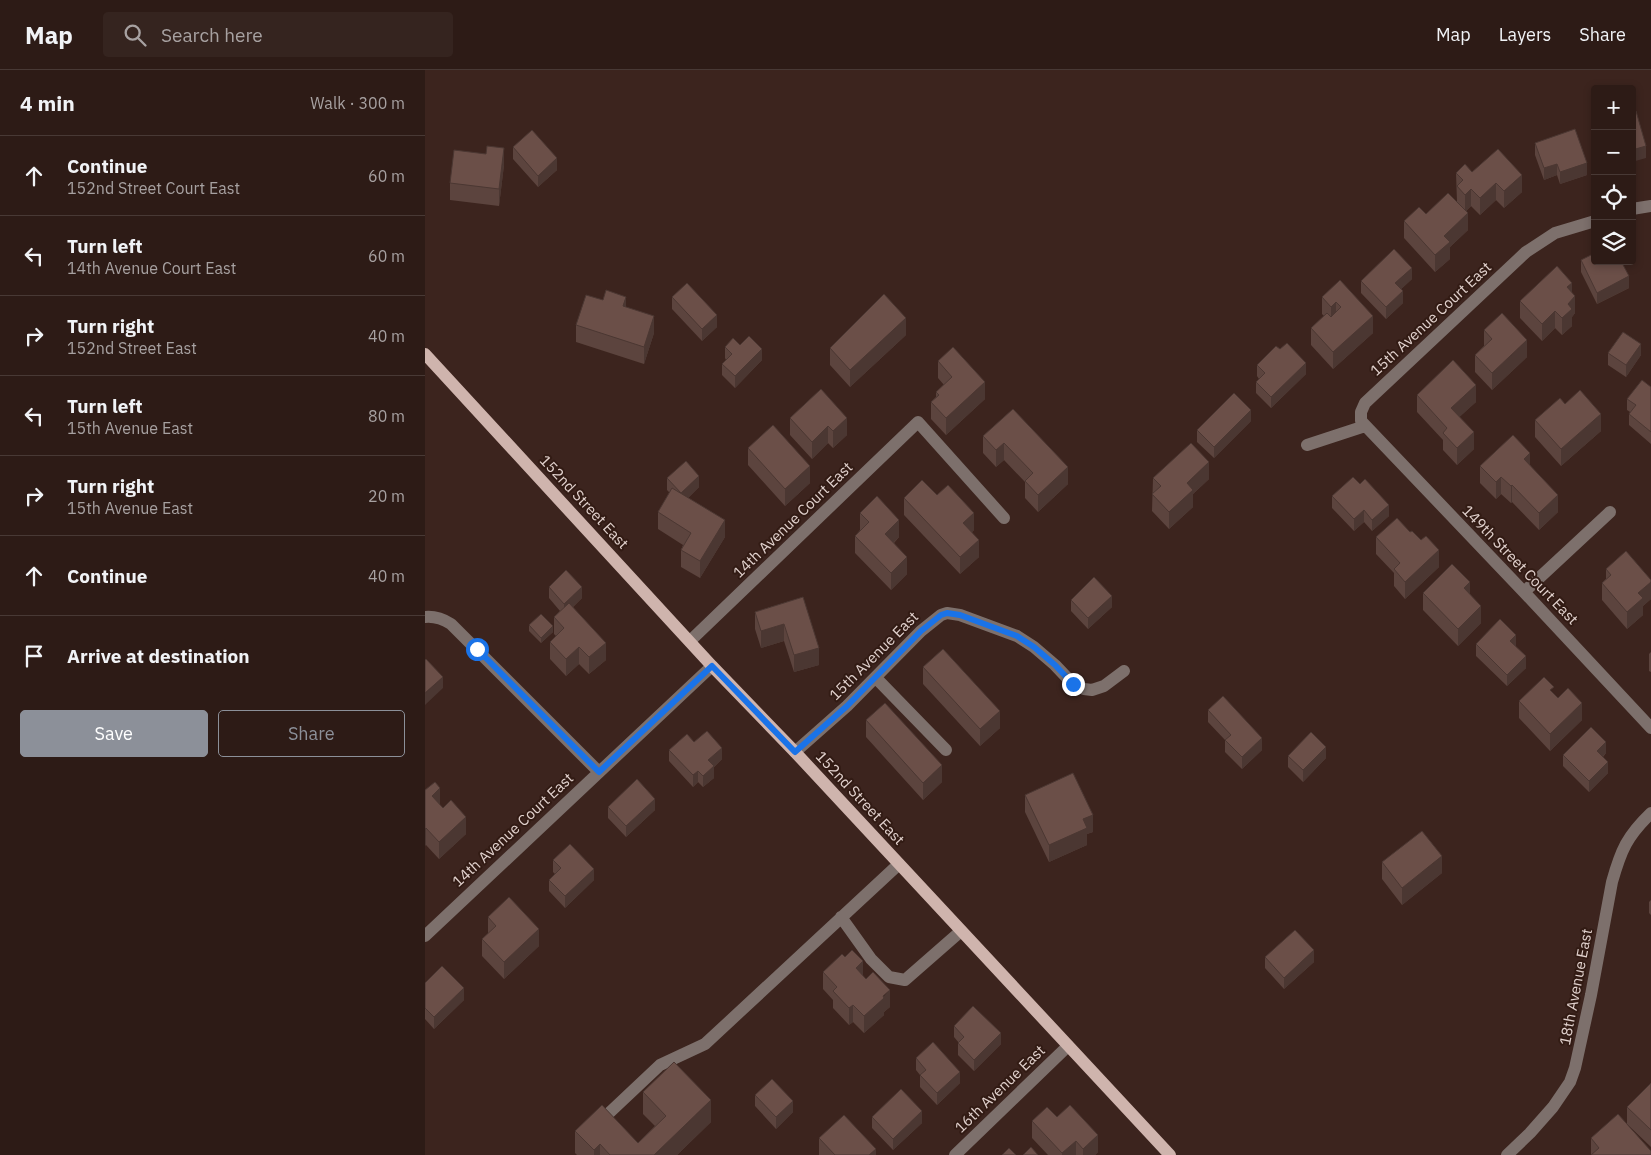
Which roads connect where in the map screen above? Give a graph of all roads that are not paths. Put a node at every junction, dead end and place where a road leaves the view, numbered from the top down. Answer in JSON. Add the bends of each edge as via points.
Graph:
{"nodes":[{"id":1,"x":1651,"y":206,"type":"edge"},
{"id":2,"x":1636,"y":208,"type":"edge"},
{"id":3,"x":1591,"y":222,"type":"edge"},
{"id":4,"x":425,"y":354,"type":"edge"},
{"id":5,"x":1365,"y":426,"type":"junction"},
{"id":6,"x":1307,"y":445,"type":"dead end"},
{"id":7,"x":1610,"y":512,"type":"dead end"},
{"id":8,"x":1004,"y":518,"type":"dead end"},
{"id":9,"x":1525,"y":592,"type":"junction"},
{"id":10,"x":425,"y":617,"type":"edge"},
{"id":11,"x":690,"y":641,"type":"junction"},
{"id":12,"x":712,"y":666,"type":"junction"},
{"id":13,"x":1124,"y":671,"type":"dead end"},
{"id":14,"x":876,"y":678,"type":"junction"},
{"id":15,"x":1651,"y":728,"type":"edge"},
{"id":16,"x":946,"y":750,"type":"dead end"},
{"id":17,"x":795,"y":752,"type":"junction"},
{"id":18,"x":599,"y":772,"type":"junction"},
{"id":19,"x":1651,"y":813,"type":"edge"},
{"id":20,"x":899,"y":864,"type":"junction"},
{"id":21,"x":841,"y":917,"type":"junction"},
{"id":22,"x":961,"y":931,"type":"junction"},
{"id":23,"x":425,"y":936,"type":"edge"},
{"id":24,"x":1068,"y":1046,"type":"junction"},
{"id":25,"x":609,"y":1114,"type":"edge"},
{"id":26,"x":955,"y":1155,"type":"edge"},
{"id":27,"x":1170,"y":1155,"type":"edge"},
{"id":28,"x":1507,"y":1155,"type":"edge"}],
"edges":[{"from":1,"to":2,"type":"street"},
{"from":3,"to":5,"type":"street","name":"15th Avenue Court East","via":[[1555,234],[1526,252],[1365,403],[1361,421]]},
{"from":4,"to":11,"type":"main road","name":"152nd Street East"},
{"from":5,"to":6,"type":"street"},
{"from":5,"to":9,"type":"street","name":"149th Street Court East"},
{"from":7,"to":9,"type":"street"},
{"from":8,"to":11,"type":"street","name":"14th Avenue Court East","via":[[917,422]]},
{"from":9,"to":15,"type":"street","name":"149th Street Court East"},
{"from":10,"to":18,"type":"street","via":[[432,616],[451,624]]},
{"from":11,"to":12,"type":"main road","name":"152nd Street East"},
{"from":12,"to":17,"type":"main road","name":"152nd Street East"},
{"from":12,"to":18,"type":"street","name":"14th Avenue Court East"},
{"from":13,"to":14,"type":"street","name":"15th Avenue East","via":[[1104,686],[1084,689],[1073,684],[1055,665],[1017,636],[947,613],[921,631]]},
{"from":14,"to":16,"type":"street"},
{"from":14,"to":17,"type":"street","name":"15th Avenue East"},
{"from":17,"to":20,"type":"main road","name":"152nd Street East"},
{"from":18,"to":23,"type":"street","name":"14th Avenue Court East"},
{"from":19,"to":28,"type":"street","name":"18th Avenue East","via":[[1625,844],[1616,866],[1579,1054],[1570,1082],[1553,1107]]},
{"from":20,"to":21,"type":"street"},
{"from":20,"to":22,"type":"main road","name":"152nd Street East"},
{"from":21,"to":22,"type":"street","via":[[871,959],[889,977],[905,980]]},
{"from":21,"to":25,"type":"street","via":[[705,1044],[660,1065]]},
{"from":22,"to":24,"type":"main road","name":"152nd Street East"},
{"from":24,"to":26,"type":"street","name":"16th Avenue East"},
{"from":24,"to":27,"type":"main road","name":"152nd Street East"}]}
